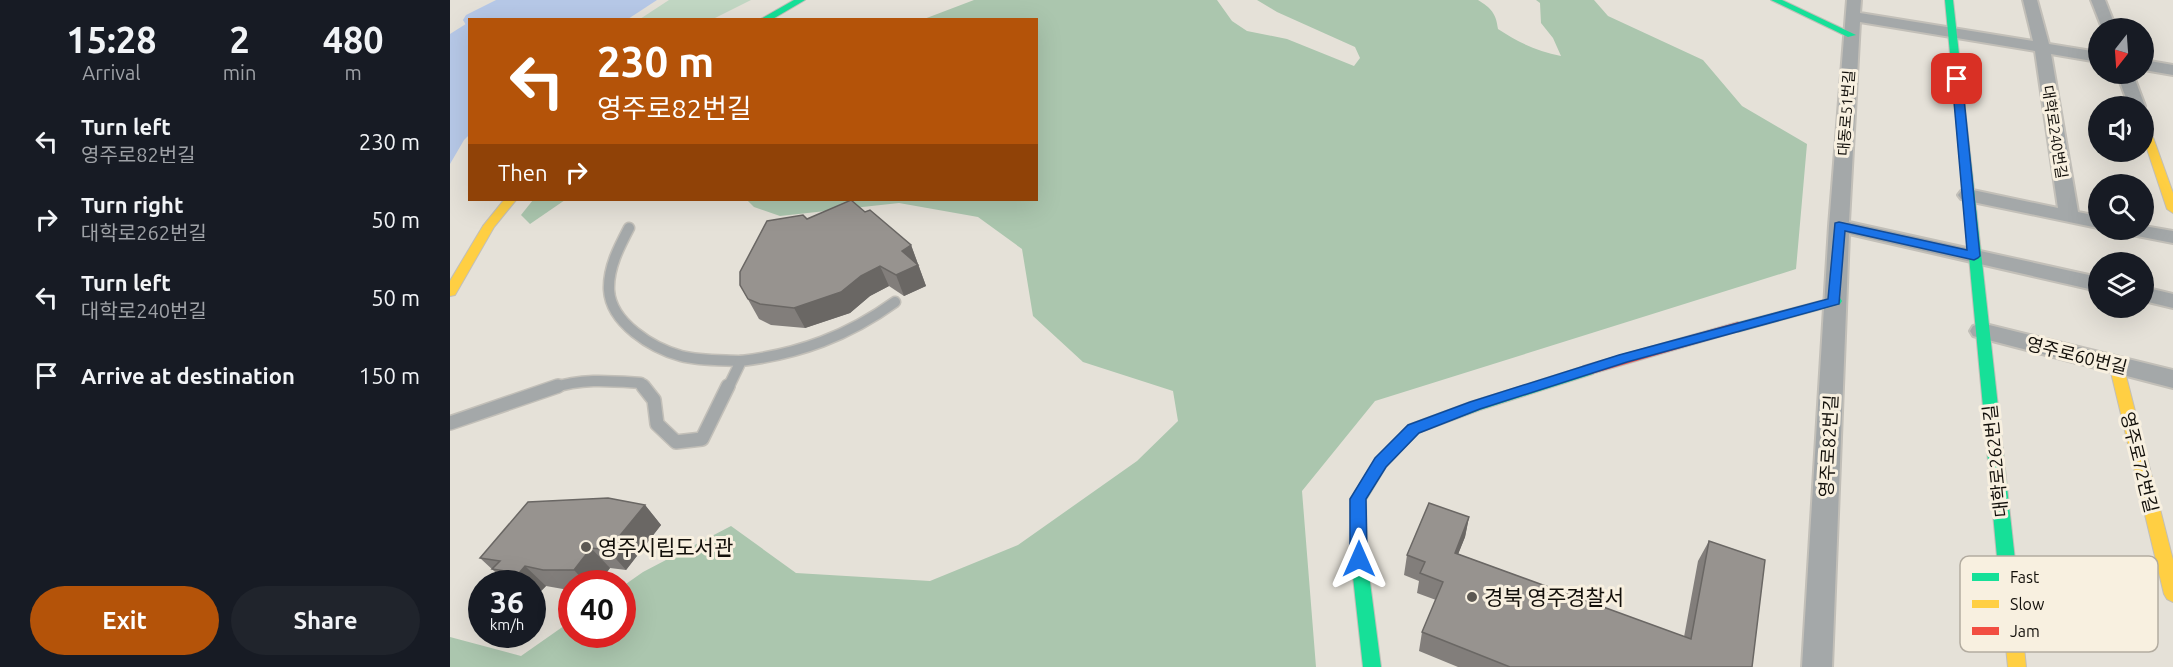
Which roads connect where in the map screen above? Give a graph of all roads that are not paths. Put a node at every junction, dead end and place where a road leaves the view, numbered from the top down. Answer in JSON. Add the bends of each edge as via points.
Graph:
{"nodes":[{"id":1,"x":801,"y":0,"type":"edge"},
{"id":2,"x":1775,"y":0,"type":"edge"},
{"id":3,"x":1949,"y":0,"type":"edge"},
{"id":4,"x":2030,"y":0,"type":"edge"},
{"id":5,"x":2098,"y":0,"type":"edge"},
{"id":6,"x":1853,"y":8,"type":"edge"},
{"id":7,"x":768,"y":18,"type":"edge"},
{"id":8,"x":2105,"y":18,"type":"edge"},
{"id":9,"x":1952,"y":33,"type":"junction"},
{"id":10,"x":1851,"y":35,"type":"junction"},
{"id":11,"x":2042,"y":47,"type":"junction"},
{"id":12,"x":2088,"y":55,"type":"edge"},
{"id":13,"x":2154,"y":67,"type":"edge"},
{"id":14,"x":2173,"y":70,"type":"edge"},
{"id":15,"x":2154,"y":155,"type":"edge"},
{"id":16,"x":1968,"y":195,"type":"junction"},
{"id":17,"x":509,"y":201,"type":"edge"},
{"id":18,"x":2173,"y":209,"type":"edge"},
{"id":19,"x":2069,"y":216,"type":"junction"},
{"id":20,"x":2088,"y":220,"type":"edge"},
{"id":21,"x":1839,"y":226,"type":"junction"},
{"id":22,"x":629,"y":228,"type":"dead end"},
{"id":23,"x":2154,"y":234,"type":"edge"},
{"id":24,"x":2173,"y":237,"type":"edge"},
{"id":25,"x":1974,"y":256,"type":"junction"},
{"id":26,"x":2088,"y":282,"type":"edge"},
{"id":27,"x":450,"y":292,"type":"edge"},
{"id":28,"x":2154,"y":296,"type":"edge"},
{"id":29,"x":1835,"y":301,"type":"junction"},
{"id":30,"x":2173,"y":301,"type":"edge"},
{"id":31,"x":896,"y":302,"type":"dead end"},
{"id":32,"x":1982,"y":331,"type":"junction"},
{"id":33,"x":741,"y":361,"type":"junction"},
{"id":34,"x":2116,"y":364,"type":"junction"},
{"id":35,"x":2173,"y":379,"type":"edge"},
{"id":36,"x":450,"y":423,"type":"edge"},
{"id":37,"x":2005,"y":556,"type":"edge"},
{"id":38,"x":2173,"y":594,"type":"edge"},
{"id":39,"x":2015,"y":652,"type":"edge"},
{"id":40,"x":1372,"y":667,"type":"edge"},
{"id":41,"x":1817,"y":667,"type":"edge"},
{"id":42,"x":2017,"y":667,"type":"edge"}],
"edges":[{"from":1,"to":7,"type":"street"},
{"from":2,"to":10,"type":"street"},
{"from":3,"to":9,"type":"street"},
{"from":4,"to":11,"type":"street","name":"대학로240번길"},
{"from":5,"to":8,"type":"street"},
{"from":6,"to":9,"type":"street"},
{"from":6,"to":10,"type":"street","name":"대동로51번길"},
{"from":9,"to":11,"type":"street"},
{"from":9,"to":16,"type":"street"},
{"from":10,"to":21,"type":"street","name":"대동로51번길"},
{"from":11,"to":12,"type":"street"},
{"from":11,"to":19,"type":"street","name":"대학로240번길"},
{"from":13,"to":14,"type":"street"},
{"from":15,"to":18,"type":"street"},
{"from":16,"to":19,"type":"street"},
{"from":16,"to":25,"type":"street"},
{"from":17,"to":27,"type":"street","via":[[486,230]]},
{"from":19,"to":20,"type":"street"},
{"from":21,"to":25,"type":"street"},
{"from":21,"to":29,"type":"street","name":"영주로82번길"},
{"from":22,"to":33,"type":"lane","via":[[609,278],[612,309],[635,333],[672,353]]},
{"from":23,"to":24,"type":"street"},
{"from":25,"to":26,"type":"street"},
{"from":25,"to":32,"type":"street","name":"대학로262번길"},
{"from":28,"to":30,"type":"street"},
{"from":29,"to":40,"type":"street","via":[[1624,358],[1413,429],[1380,463],[1358,499],[1359,559]]},
{"from":29,"to":41,"type":"street","name":"영주로82번길"},
{"from":31,"to":33,"type":"lane","via":[[872,320],[833,340],[773,358]]},
{"from":32,"to":34,"type":"street","name":"영주로60번길"},
{"from":32,"to":37,"type":"street","name":"대학로262번길"},
{"from":33,"to":36,"type":"lane","via":[[702,439],[676,442],[657,424],[654,400],[641,383],[601,380],[570,382]]},
{"from":34,"to":35,"type":"street","name":"영주로60번길"},
{"from":34,"to":38,"type":"street","name":"영주로72번길"},
{"from":39,"to":42,"type":"street","name":"대학로262번길"}]}
